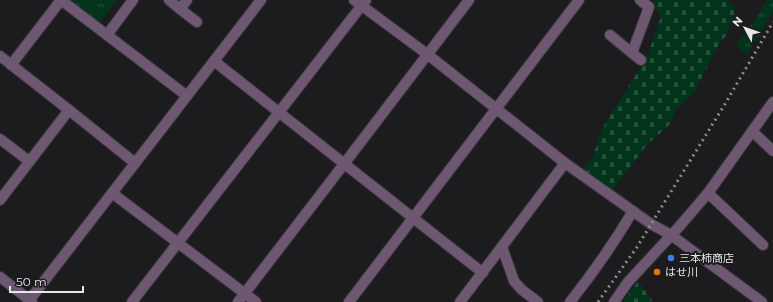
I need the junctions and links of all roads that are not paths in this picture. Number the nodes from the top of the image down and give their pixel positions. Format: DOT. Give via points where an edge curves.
graph roads {
  1 [pos="133,0"];
  2 [pos="169,0"];
  3 [pos="187,0"];
  4 [pos="261,0"];
  5 [pos="469,0"];
  6 [pos="579,0"];
  7 [pos="640,0"];
  8 [pos="361,2"];
  9 [pos="180,9"];
  10 [pos="197,22"];
  11 [pos="107,35"];
  12 [pos="610,35"];
  13 [pos="632,53"];
  14 [pos="427,54"];
  15 [pos="0,56"];
  16 [pos="641,60"];
  17 [pos="214,61"];
  18 [pos="11,65"];
  19 [pos="187,96"];
  20 [pos="773,102"];
  21 [pos="497,109"];
  22 [pos="69,110"];
  23 [pos="278,112"];
  24 [pos="752,131"];
  25 [pos="0,139"];
  26 [pos="773,151"];
  27 [pos="29,161"];
  28 [pos="135,163"];
  29 [pos="565,163"];
  30 [pos="344,164"];
  31 [pos="112,193"];
  32 [pos="708,193"];
  33 [pos="0,200"];
  34 [pos="633,211"];
  35 [pos="414,217"];
  36 [pos="671,235"];
  37 [pos="178,242"];
  38 [pos="763,245"];
  39 [pos="502,247"];
  40 [pos="483,273"];
  41 [pos="0,277"];
  42 [pos="245,293"];
  43 [pos="30,301"];
  44 [pos="132,302"];
  45 [pos="238,302"];
  46 [pos="256,302"];
  47 [pos="349,302"];
  48 [pos="460,302"];
  49 [pos="538,302"];
  50 [pos="570,302"];
  51 [pos="614,302"];
  52 [pos="762,302"];
  1 -- 11 [label="street"];
  2 -- 9 [label="street"];
  3 -- 9 [label="street"];
  4 -- 17 [label="street"];
  5 -- 14 [label="street"];
  6 -- 21 [label="street"];
  7 -- 13 [label="street" via="649,7"];
  8 -- 14 [label="street"];
  8 -- 23 [label="street"];
  9 -- 10 [label="street"];
  11 -- 18 [label="street" via="61,0"];
  11 -- 19 [label="street"];
  12 -- 13 [label="street"];
  13 -- 16 [label="street"];
  14 -- 21 [label="street"];
  14 -- 30 [label="street"];
  15 -- 18 [label="street"];
  17 -- 19 [label="street"];
  17 -- 23 [label="street"];
  18 -- 22 [label="street"];
  19 -- 28 [label="street"];
  20 -- 24 [label="street"];
  21 -- 29 [label="street"];
  21 -- 35 [label="street"];
  22 -- 27 [label="street"];
  22 -- 28 [label="street"];
  23 -- 30 [label="street"];
  23 -- 37 [label="street"];
  24 -- 26 [label="street"];
  24 -- 32 [label="street"];
  25 -- 27 [label="street"];
  27 -- 33 [label="street"];
  28 -- 31 [label="street"];
  29 -- 34 [label="street"];
  29 -- 39 [label="street"];
  30 -- 35 [label="street"];
  30 -- 42 [label="street"];
  31 -- 37 [label="street"];
  31 -- 43 [label="street"];
  32 -- 36 [label="street"];
  32 -- 38 [label="street"];
  34 -- 36 [label="street"];
  34 -- 50 [label="street"];
  35 -- 40 [label="street"];
  35 -- 47 [label="street"];
  36 -- 51 [label="street" via="628,282"];
  36 -- 52 [label="street"];
  37 -- 42 [label="street"];
  37 -- 44 [label="street"];
  39 -- 40 [label="street"];
  39 -- 49 [label="street" via="514,281"];
  40 -- 48 [label="street"];
  41 -- 43 [label="street"];
  42 -- 45 [label="street"];
  42 -- 46 [label="street"];
}
